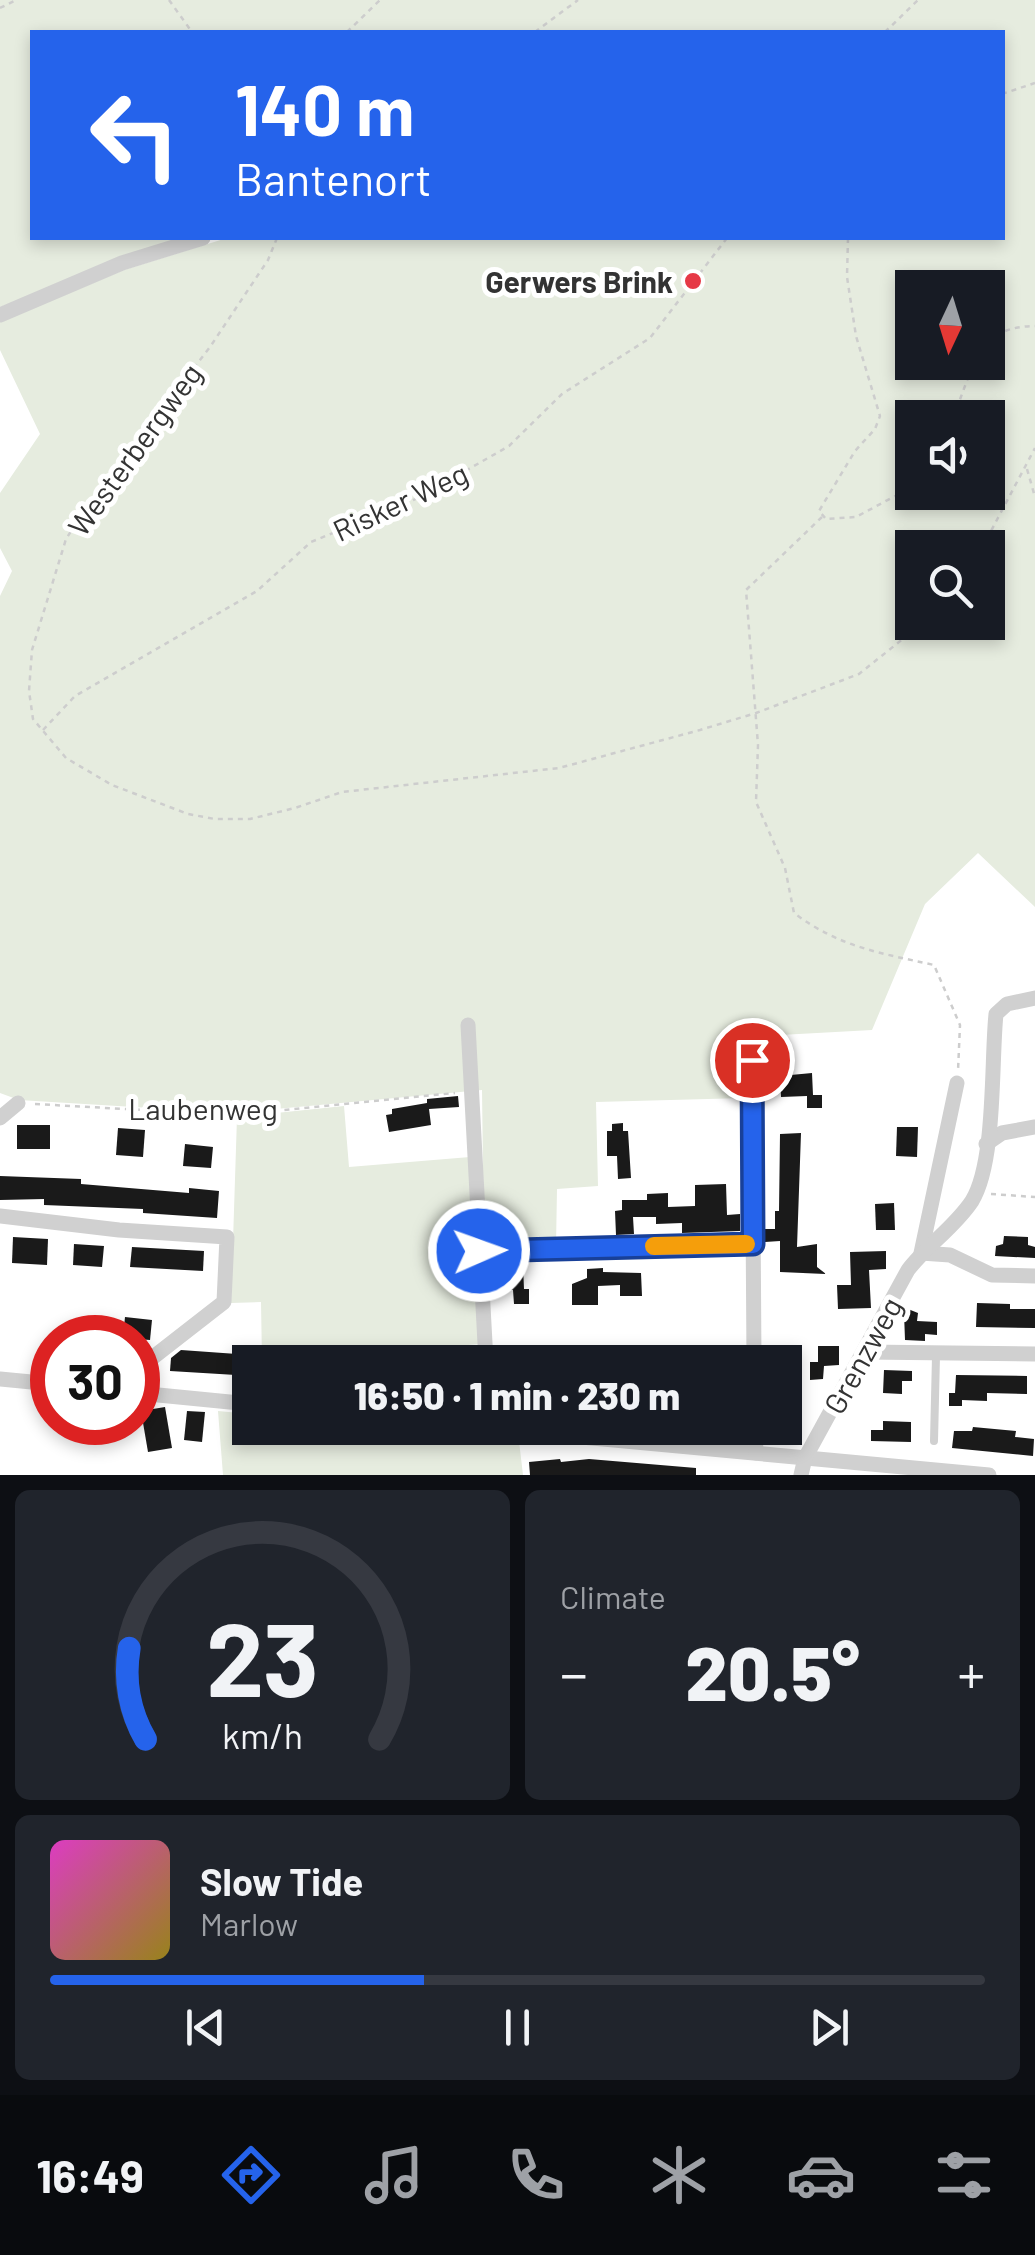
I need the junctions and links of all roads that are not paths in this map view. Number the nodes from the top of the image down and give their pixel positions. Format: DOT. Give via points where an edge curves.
graph roads {
  1 [pos="197,240"];
  2 [pos="0,315"];
  3 [pos="1035,998"];
  4 [pos="468,1025"];
  5 [pos="752,1060"];
  6 [pos="958,1082"];
  7 [pos="18,1103"];
  8 [pos="0,1118"];
  9 [pos="1035,1127"];
  10 [pos="986,1144"];
  11 [pos="0,1216"];
  12 [pos="753,1244"];
  13 [pos="479,1251"];
  14 [pos="921,1253"];
  15 [pos="1035,1276"];
  16 [pos="485,1345"];
  17 [pos="754,1345"];
  18 [pos="160,1352"];
  19 [pos="865,1352"];
  20 [pos="1035,1354"];
  21 [pos="936,1356"];
  22 [pos="0,1379"];
  23 [pos="30,1382"];
  24 [pos="160,1395"];
  25 [pos="232,1402"];
  26 [pos="934,1441"];
  27 [pos="670,1445"];
  28 [pos="756,1445"];
  29 [pos="756,1453"];
  30 [pos="804,1458"];
  31 [pos="801,1475"];
  32 [pos="989,1475"];
  1 -- 2 [label="street" via="122,263"];
  3 -- 10 [label="street, Grenzweg" via="1007,1004 996,1014"];
  4 -- 13 [label="street"];
  5 -- 12 [label="street"];
  6 -- 14 [label="street, Grenzweg"];
  7 -- 8 [label="street"];
  9 -- 10 [label="street" via="1002,1133"];
  10 -- 14 [label="street, Grenzweg" via="975,1196"];
  11 -- 18 [label="street" via="227,1237 224,1302"];
  12 -- 13 [label="street"];
  12 -- 17 [label="street"];
  13 -- 16 [label="street"];
  14 -- 15 [label="street" via="950,1256 992,1274"];
  14 -- 19 [label="street, Grenzweg"];
  19 -- 21 [label="street"];
  19 -- 30 [label="street, Grenzweg"];
  20 -- 21 [label="street"];
  21 -- 26 [label="lane"];
  22 -- 23 [label="street"];
  24 -- 25 [label="street"];
  27 -- 29 [label="street"];
  28 -- 29 [label="street"];
  29 -- 30 [label="street"];
  30 -- 31 [label="street, Grenzweg"];
  30 -- 32 [label="street"];
}
